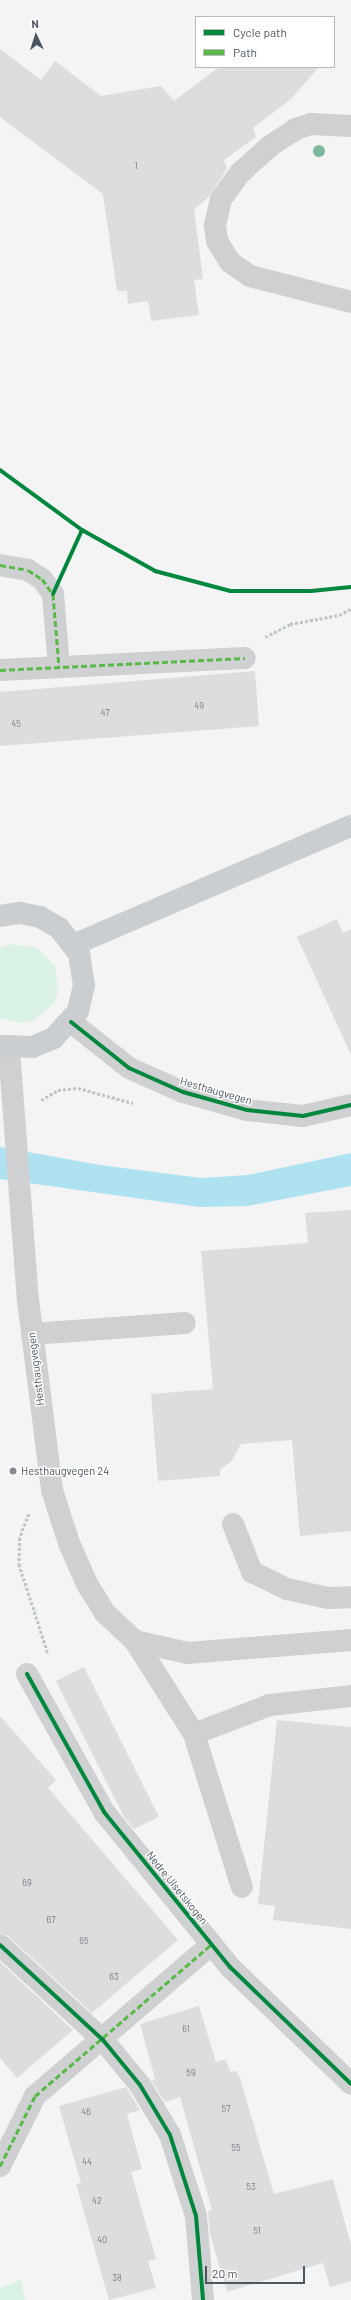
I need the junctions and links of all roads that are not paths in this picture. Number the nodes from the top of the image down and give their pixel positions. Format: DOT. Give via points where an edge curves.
graph roads {
  1 [pos="351,126"];
  2 [pos="351,302"];
  3 [pos="0,565"];
  4 [pos="245,658"];
  5 [pos="59,667"];
  6 [pos="0,670"];
  7 [pos="351,826"];
  8 [pos="0,916"];
  9 [pos="73,945"];
  10 [pos="71,1022"];
  11 [pos="5,1048"];
  12 [pos="351,1105"];
  13 [pos="185,1323"];
  14 [pos="32,1334"];
  15 [pos="233,1524"];
  16 [pos="351,1597"];
  17 [pos="351,1640"];
  18 [pos="134,1641"];
  19 [pos="27,1674"];
  20 [pos="351,1696"];
  21 [pos="194,1734"];
  22 [pos="242,1887"];
  23 [pos="212,1944"];
  24 [pos="0,1945"];
  25 [pos="103,2040"];
  26 [pos="351,2084"];
  27 [pos="0,2166"];
  28 [pos="202,2300"];
  1 -- 2 [label="street" via="311,124 296,129 270,146 240,173 221,200 215,226 217,241 230,262 250,276"];
  3 -- 5 [label="street" via="28,570 42,579 53,594"];
  4 -- 5 [label="street"];
  5 -- 6 [label="street"];
  7 -- 9 [label="main road"];
  8 -- 9 [label="main road" via="20,913 40,918 58,928"];
  9 -- 10 [label="main road" via="84,971 84,984 78,1011"];
  10 -- 11 [label="main road" via="54,1038 33,1047"];
  10 -- 12 [label="street, Hesthaugvegen" via="129,1068 183,1092 247,1110 303,1116"];
  11 -- 14 [label="street, Hesthaugvegen"];
  13 -- 14 [label="street"];
  14 -- 18 [label="street, Hesthaugvegen" via="52,1490 69,1543 87,1584 105,1613"];
  15 -- 16 [label="street" via="252,1572 287,1589 328,1598"];
  17 -- 18 [label="street" via="188,1653"];
  18 -- 21 [label="street, Hesthaugvegen"];
  19 -- 23 [label="street, Nedre Ulsetskogen" via="104,1812"];
  20 -- 21 [label="street" via="270,1705"];
  21 -- 22 [label="street, Hesthaugvegen"];
  23 -- 25 [label="street"];
  23 -- 26 [label="street, Nedre Ulsetskogen" via="230,1968"];
  24 -- 25 [label="street"];
  25 -- 27 [label="street" via="35,2096"];
  25 -- 28 [label="street" via="140,2085 170,2135 196,2216"];
}
